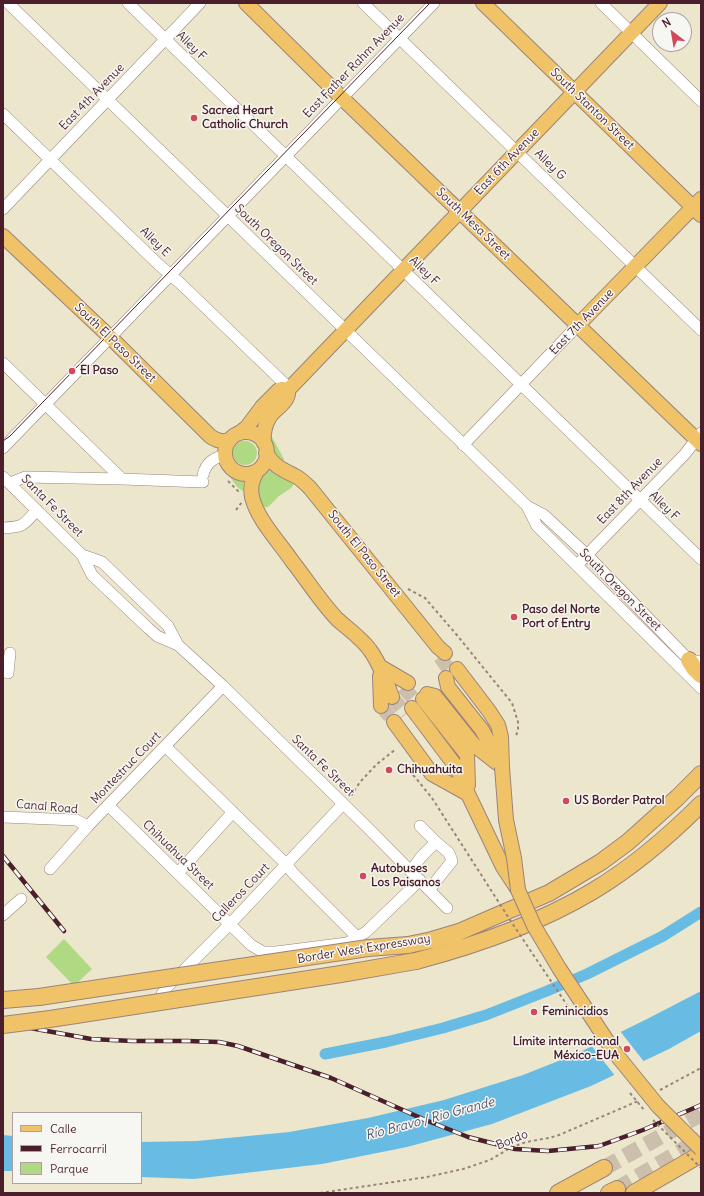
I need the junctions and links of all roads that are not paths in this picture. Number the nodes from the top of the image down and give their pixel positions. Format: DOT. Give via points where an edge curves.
graph roads {
  1 [pos="8,3"];
  2 [pos="128,3"];
  3 [pos="200,3"];
  4 [pos="246,3"];
  5 [pos="363,3"];
  6 [pos="434,3"];
  7 [pos="483,3"];
  8 [pos="601,3"];
  9 [pos="660,3"];
  10 [pos="632,33"];
  11 [pos="166,39"];
  12 [pos="399,39"];
  13 [pos="575,92"];
  14 [pos="342,98"];
  15 [pos="107,100"];
  16 [pos="701,101"];
  17 [pos="3,114"];
  18 [pos="517,152"];
  19 [pos="285,156"];
  20 [pos="51,159"];
  21 [pos="698,207"];
  22 [pos="3,208"];
  23 [pos="460,211"];
  24 [pos="227,216"];
  25 [pos="3,236"];
  26 [pos="636,266"];
  27 [pos="403,269"];
  28 [pos="171,275"];
  29 [pos="578,325"];
  30 [pos="345,330"];
  31 [pos="701,330"];
  32 [pos="110,337"];
  33 [pos="3,363"];
  34 [pos="521,384"];
  35 [pos="288,389"];
  36 [pos="45,403"];
  37 [pos="234,437"];
  38 [pos="699,439"];
  39 [pos="463,445"];
  40 [pos="3,448"];
  41 [pos="265,448"];
  42 [pos="225,455"];
  43 [pos="257,471"];
  44 [pos="122,479"];
  45 [pos="6,480"];
  46 [pos="640,500"];
  47 [pos="527,506"];
  48 [pos="37,510"];
  49 [pos="3,528"];
  50 [pos="82,555"];
  51 [pos="587,555"];
  52 [pos="701,559"];
  53 [pos="576,565"];
  54 [pos="178,645"];
  55 [pos="441,652"];
  56 [pos="10,653"];
  57 [pos="695,661"];
  58 [pos="379,666"];
  59 [pos="8,673"];
  60 [pos="452,674"];
  61 [pos="701,675"];
  62 [pos="223,686"];
  63 [pos="701,688"];
  64 [pos="411,708"];
  65 [pos="165,746"];
  66 [pos="701,763"];
  67 [pos="502,767"];
  68 [pos="701,774"];
  69 [pos="468,794"];
  70 [pos="343,804"];
  71 [pos="701,804"];
  72 [pos="108,805"];
  73 [pos="233,812"];
  74 [pos="3,816"];
  75 [pos="88,826"];
  76 [pos="420,826"];
  77 [pos="436,842"];
  78 [pos="601,862"];
  79 [pos="286,864"];
  80 [pos="50,869"];
  81 [pos="411,871"];
  82 [pos="178,873"];
  83 [pos="420,880"];
  84 [pos="430,890"];
  85 [pos="518,890"];
  86 [pos="21,898"];
  87 [pos="447,908"];
  88 [pos="3,915"];
  89 [pos="230,924"];
  90 [pos="357,938"];
  91 [pos="3,1000"];
  92 [pos="160,1001"];
  93 [pos="3,1025"];
  94 [pos="701,1150"];
  95 [pos="701,1154"];
  96 [pos="604,1168"];
  97 [pos="558,1193"];
  98 [pos="634,1193"];
  1 -- 15 [label="street, South Oregon Street"];
  2 -- 11 [label="street, Alley F"];
  3 -- 11 [label="street, East 4th Avenue"];
  4 -- 14 [label="main road, South Mesa Street"];
  5 -- 12 [label="street, Alley G"];
  6 -- 12 [label="street, East Father Rahm Avenue"];
  7 -- 13 [label="main road, South Stanton Street"];
  8 -- 10 [label="street"];
  9 -- 10 [label="main road, East 6th Avenue"];
  10 -- 13 [label="main road, East 6th Avenue"];
  10 -- 16 [label="street"];
  11 -- 15 [label="street, East 4th Avenue"];
  11 -- 19 [label="street, Alley F"];
  12 -- 14 [label="street, East Father Rahm Avenue"];
  12 -- 18 [label="street, Alley G"];
  13 -- 18 [label="main road, East 6th Avenue"];
  13 -- 21 [label="main road, South Stanton Street"];
  14 -- 19 [label="street, East Father Rahm Avenue"];
  14 -- 23 [label="main road, South Mesa Street"];
  15 -- 20 [label="street, East 4th Avenue"];
  15 -- 24 [label="street, South Oregon Street"];
  17 -- 20 [label="street, Alley E"];
  18 -- 23 [label="main road, East 6th Avenue"];
  18 -- 26 [label="street, Alley G"];
  19 -- 24 [label="street, East Father Rahm Avenue"];
  19 -- 27 [label="street, Alley F"];
  20 -- 22 [label="street, East 4th Avenue"];
  20 -- 28 [label="street, Alley E"];
  21 -- 26 [label="main road, East 7th Avenue"];
  23 -- 27 [label="main road, East 6th Avenue"];
  23 -- 29 [label="main road, South Mesa Street"];
  24 -- 28 [label="street, East Father Rahm Avenue"];
  24 -- 30 [label="street, South Oregon Street"];
  25 -- 32 [label="main road, South El Paso Street"];
  26 -- 29 [label="main road, East 7th Avenue"];
  26 -- 31 [label="street, Alley G"];
  27 -- 30 [label="main road, East 6th Avenue"];
  27 -- 34 [label="street, Alley F"];
  28 -- 32 [label="street, East Father Rahm Avenue"];
  28 -- 35 [label="street, Alley E"];
  29 -- 34 [label="street, East 7th Avenue"];
  29 -- 38 [label="main road, South Mesa Street"];
  30 -- 35 [label="main road, East 6th Avenue"];
  30 -- 39 [label="street, South Oregon Street"];
  32 -- 36 [label="street, East Father Rahm Avenue"];
  32 -- 37 [label="main road, South El Paso Street" via="210,436 223,441"];
  33 -- 36 [label="street"];
  34 -- 39 [label="street, East 7th Avenue"];
  34 -- 46 [label="street, Alley F"];
  35 -- 37 [label="main road, East 6th Avenue" via="279,390"];
  35 -- 41 [label="main road, East 6th Avenue" via="287,398 266,422 263,432"];
  36 -- 40 [label="street, East Father Rahm Avenue"];
  36 -- 44 [label="street"];
  37 -- 41 [label="main road" via="252,433 260,438"];
  37 -- 42 [label="main road" via="227,445"];
  38 -- 46 [label="street, East 8th Avenue"];
  39 -- 47 [label="street, South Oregon Street"];
  41 -- 43 [label="main road" via="264,464"];
  41 -- 55 [label="main road, South El Paso Street" via="276,466 299,478 310,488"];
  42 -- 43 [label="main road" via="226,461 235,471 246,474"];
  42 -- 44 [label="street" via="216,457 207,465 203,479"];
  43 -- 58 [label="main road" via="252,480 252,496 266,525 336,618 368,647"];
  44 -- 45 [label="street" via="25,477"];
  45 -- 48 [label="street, Santa Fe Street"];
  46 -- 51 [label="street, East 8th Avenue"];
  46 -- 52 [label="street, Alley F"];
  47 -- 51 [label="street, South Oregon Street" via="544,515"];
  47 -- 53 [label="street, South Oregon Street" via="537,526"];
  48 -- 49 [label="street" via="24,525"];
  48 -- 50 [label="street, Santa Fe Street"];
  50 -- 54 [label="street, Santa Fe Street" via="92,575 148,628 157,636"];
  50 -- 54 [label="street, Santa Fe Street" via="102,562 168,626"];
  51 -- 53 [label="street, East 8th Avenue"];
  51 -- 57 [label="street, South Oregon Street"];
  53 -- 63 [label="street, South Oregon Street"];
  54 -- 62 [label="street, Santa Fe Street"];
  56 -- 59 [label="street"];
  57 -- 61 [label="highway" via="694,668"];
  58 -- 58 [label="main road" via="395,694"];
  60 -- 67 [label="main road" via="489,711 498,725"];
  62 -- 65 [label="street, Montestruc Court"];
  62 -- 70 [label="street, Santa Fe Street"];
  64 -- 67 [label="main road" via="435,696 474,745"];
  64 -- 69 [label="main road" via="457,768"];
  64 -- 69 [label="main road" via="432,774"];
  65 -- 72 [label="street, Montestruc Court"];
  65 -- 73 [label="street"];
  66 -- 78 [label="highway" via="614,846"];
  67 -- 85 [label="main road, bridge" via="506,820"];
  68 -- 78 [label="highway, Border West Expressway" via="653,820"];
  69 -- 85 [label="main road" via="503,867"];
  70 -- 79 [label="street, Calleros Court"];
  70 -- 81 [label="street, Santa Fe Street"];
  71 -- 93 [label="highway, Border West Expressway, bridge" via="651,850 594,891 521,927 454,951 416,961 333,975"];
  72 -- 75 [label="street, Montestruc Court"];
  72 -- 82 [label="street, Chihuahua Street"];
  73 -- 79 [label="street"];
  73 -- 82 [label="street"];
  74 -- 75 [label="street, Canal Road" via="76,820"];
  75 -- 80 [label="street, Montestruc Court"];
  76 -- 77 [label="street"];
  77 -- 81 [label="street"];
  77 -- 84 [label="street" via="449,853 452,861"];
  78 -- 91 [label="highway, Border West Expressway, bridge" via="549,893 459,932 432,940"];
  79 -- 89 [label="street, Calleros Court"];
  79 -- 90 [label="street"];
  81 -- 83 [label="street, Santa Fe Street"];
  82 -- 89 [label="street, Chihuahua Street"];
  83 -- 84 [label="street, Santa Fe Street"];
  83 -- 90 [label="street, Chihuahua Street"];
  84 -- 87 [label="street, Santa Fe Street"];
  85 -- 94 [label="main road, bridge" via="542,940 614,1053 658,1106"];
  86 -- 88 [label="street"];
  89 -- 90 [label="street, Chihuahua Street" via="251,945 263,952 348,943"];
  89 -- 92 [label="street, Calleros Court" via="167,987"];
  95 -- 98 [label="highway"];
  96 -- 97 [label="highway"];
}
